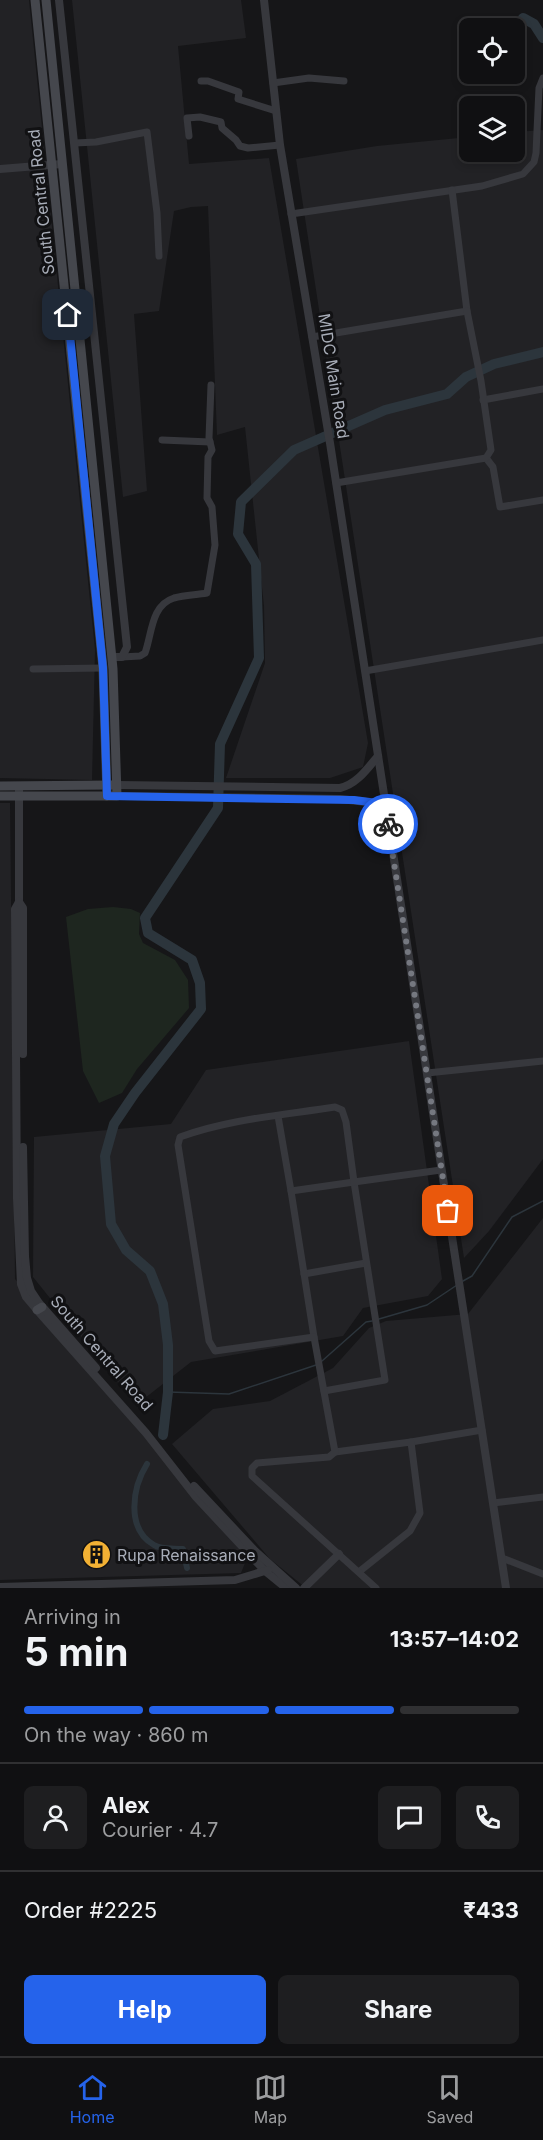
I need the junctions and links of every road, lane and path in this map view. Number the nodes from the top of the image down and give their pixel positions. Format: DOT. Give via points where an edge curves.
graph roads {
  1 [pos="35,0"];
  2 [pos="46,0"];
  3 [pos="59,0"];
  4 [pos="264,0"];
  5 [pos="543,78"];
  6 [pos="201,81"];
  7 [pos="344,81"];
  8 [pos="273,83"];
  9 [pos="276,111"];
  10 [pos="72,120"];
  11 [pos="58,121"];
  12 [pos="189,136"];
  13 [pos="75,143"];
  14 [pos="280,145"];
  15 [pos="57,165"];
  16 [pos="0,169"];
  17 [pos="452,190"];
  18 [pos="291,214"];
  19 [pos="159,256"];
  20 [pos="466,311"];
  21 [pos="312,337"];
  22 [pos="211,385"];
  23 [pos="543,389"];
  24 [pos="483,400"];
  25 [pos="82,408"];
  26 [pos="162,440"];
  27 [pos="210,442"];
  28 [pos="486,458"];
  29 [pos="336,483"];
  30 [pos="543,500"];
  31 [pos="543,640"];
  32 [pos="117,657"];
  33 [pos="103,668"];
  34 [pos="33,669"];
  35 [pos="365,671"];
  36 [pos="378,756"];
  37 [pos="112,785"];
  38 [pos="0,786"];
  39 [pos="19,791"];
  40 [pos="0,796"];
  41 [pos="112,796"];
  42 [pos="385,804"];
  43 [pos="543,1061"];
  44 [pos="427,1073"];
  45 [pos="278,1116"];
  46 [pos="441,1170"];
  47 [pos="354,1182"];
  48 [pos="291,1191"];
  49 [pos="366,1263"];
  50 [pos="304,1274"];
  51 [pos="314,1337"];
  52 [pos="324,1391"];
  53 [pos="482,1430"];
  54 [pos="411,1442"];
  55 [pos="334,1452"];
  56 [pos="543,1497"];
  57 [pos="493,1503"];
  58 [pos="339,1554"];
  59 [pos="502,1558"];
  60 [pos="269,1569"];
  61 [pos="360,1571"];
  62 [pos="543,1575"];
  63 [pos="0,1587"];
  64 [pos="286,1588"];
  65 [pos="296,1588"];
  66 [pos="304,1588"];
  67 [pos="376,1588"];
  68 [pos="506,1588"];
  1 -- 15 [label="main road, South Central Road"];
  2 -- 11 [label="main road, South Central Road"];
  3 -- 10 [label="street"];
  4 -- 8 [label="street, MIDC Main Road"];
  5 -- 17 [label="street" via="539,88 536,153 529,169 493,183"];
  6 -- 9 [label="street" via="239,92 238,99"];
  7 -- 8 [label="street" via="309,78"];
  8 -- 9 [label="street, MIDC Main Road"];
  9 -- 14 [label="street, MIDC Main Road"];
  10 -- 11 [label="street"];
  10 -- 13 [label="street"];
  11 -- 15 [label="main road, South Central Road"];
  12 -- 14 [label="street" via="187,118 200,117 221,122 240,146"];
  13 -- 19 [label="street" via="147,132"];
  13 -- 32 [label="street" via="127,647"];
  14 -- 18 [label="street, MIDC Main Road"];
  15 -- 16 [label="street"];
  15 -- 25 [label="main road, South Central Road"];
  17 -- 18 [label="street"];
  17 -- 20 [label="street"];
  18 -- 21 [label="street, MIDC Main Road"];
  20 -- 21 [label="street"];
  20 -- 24 [label="street"];
  21 -- 29 [label="street, MIDC Main Road"];
  22 -- 27 [label="street"];
  23 -- 24 [label="street"];
  24 -- 28 [label="street" via="491,450"];
  25 -- 32 [label="main road, South Central Road"];
  25 -- 33 [label="main road, South Central Road"];
  26 -- 27 [label="street"];
  27 -- 32 [label="street" via="207,498 212,507 215,545 207,593 163,602 154,617 145,653"];
  28 -- 29 [label="street"];
  28 -- 30 [label="street" via="493,467 500,507"];
  29 -- 35 [label="street, MIDC Main Road"];
  31 -- 35 [label="street"];
  32 -- 37 [label="main road, South Central Road"];
  33 -- 34 [label="street"];
  33 -- 37 [label="main road, South Central Road"];
  35 -- 36 [label="street, MIDC Main Road"];
  36 -- 37 [label="street" via="348,786"];
  36 -- 42 [label="street, MIDC Main Road"];
  37 -- 39 [label="main road"];
  37 -- 41 [label="main road, South Central Road"];
  38 -- 39 [label="main road"];
  39 -- 40 [label="main road"];
  39 -- 41 [label="main road"];
  39 -- 60 [label="street, South Central Road" via="19,902 15,909 21,1284 26,1297 146,1433 196,1497"];
  41 -- 42 [label="street" via="340,799"];
  42 -- 44 [label="street, MIDC Main Road"];
  43 -- 44 [label="street"];
  44 -- 46 [label="street, MIDC Main Road"];
  45 -- 47 [label="street" via="334,1107 342,1110"];
  45 -- 48 [label="street"];
  45 -- 51 [label="street" via="192,1133 180,1137 177,1145 209,1341 215,1351"];
  46 -- 47 [label="street"];
  46 -- 53 [label="street, MIDC Main Road"];
  47 -- 48 [label="street"];
  47 -- 49 [label="street"];
  48 -- 50 [label="street"];
  49 -- 50 [label="street"];
  49 -- 52 [label="street" via="385,1380"];
  50 -- 51 [label="street"];
  51 -- 52 [label="street"];
  52 -- 55 [label="street"];
  53 -- 54 [label="street"];
  53 -- 57 [label="street, MIDC Main Road"];
  54 -- 55 [label="street"];
  54 -- 61 [label="street" via="420,1513 410,1531"];
  55 -- 58 [label="street" via="329,1457 257,1463 252,1476"];
  56 -- 57 [label="street"];
  57 -- 59 [label="street, MIDC Main Road"];
  58 -- 61 [label="street"];
  58 -- 66 [label="street"];
  59 -- 62 [label="street"];
  59 -- 68 [label="street, MIDC Main Road"];
  60 -- 63 [label="street" via="235,1580"];
  60 -- 64 [label="street, South Central Road"];
  60 -- 65 [label="street, South Central Road"];
  61 -- 67 [label="street"];
}
